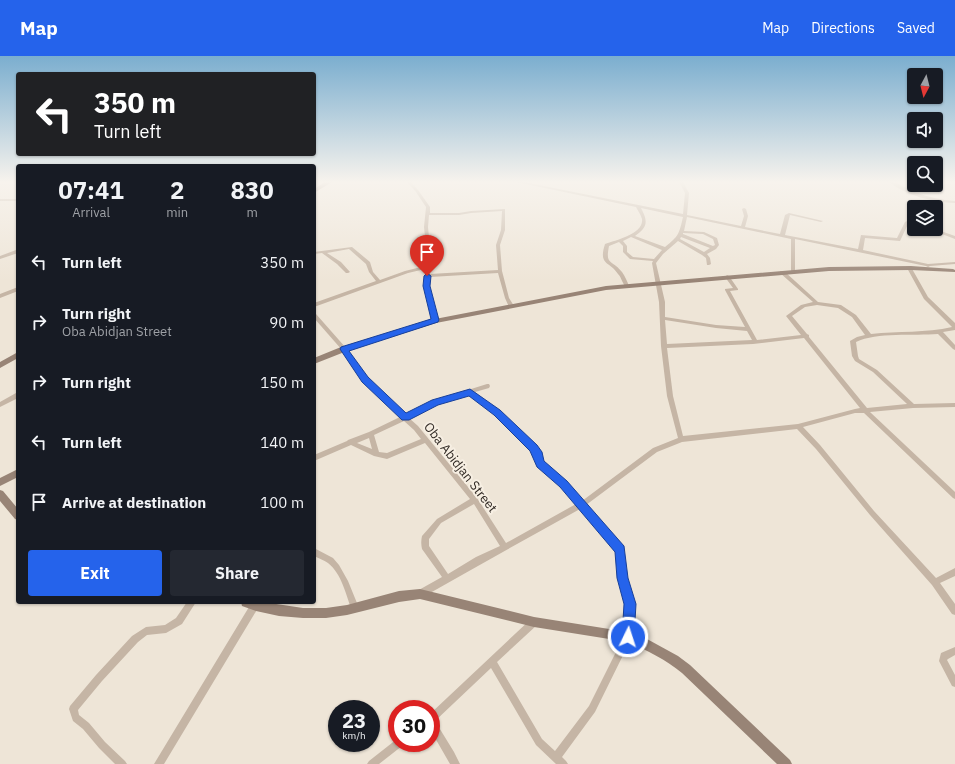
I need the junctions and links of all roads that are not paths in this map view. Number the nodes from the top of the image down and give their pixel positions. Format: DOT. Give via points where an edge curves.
graph roads {
  1 [pos="427,215"];
  2 [pos="504,215"];
  3 [pos="642,215"];
  4 [pos="680,215"];
  5 [pos="746,215"];
  6 [pos="787,215"];
  7 [pos="794,215"];
  8 [pos="684,216"];
  9 [pos="821,221"];
  10 [pos="907,222"];
  11 [pos="743,228"];
  12 [pos="943,234"];
  13 [pos="680,235"];
  14 [pos="632,236"];
  15 [pos="782,236"];
  16 [pos="793,238"];
  17 [pos="955,238"];
  18 [pos="620,240"];
  19 [pos="714,248"];
  20 [pos="665,249"];
  21 [pos="16,252"];
  22 [pos="323,252"];
  23 [pos="860,252"];
  24 [pos="316,253"];
  25 [pos="704,254"];
  26 [pos="0,258"];
  27 [pos="655,260"];
  28 [pos="955,263"];
  29 [pos="709,264"];
  30 [pos="909,266"];
  31 [pos="928,266"];
  32 [pos="428,267"];
  33 [pos="500,271"];
  34 [pos="793,271"];
  35 [pos="954,271"];
  36 [pos="348,272"];
  37 [pos="782,272"];
  38 [pos="427,276"];
  39 [pos="727,277"];
  40 [pos="379,282"];
  41 [pos="657,283"];
  42 [pos="627,286"];
  43 [pos="16,290"];
  44 [pos="0,296"];
  45 [pos="817,302"];
  46 [pos="316,304"];
  47 [pos="511,306"];
  48 [pos="316,317"];
  49 [pos="662,318"];
  50 [pos="435,320"];
  51 [pos="955,327"];
  52 [pos="749,329"];
  53 [pos="938,331"];
  54 [pos="807,336"];
  55 [pos="869,336"];
  56 [pos="755,341"];
  57 [pos="664,346"];
  58 [pos="955,348"];
  59 [pos="344,349"];
  60 [pos="16,356"];
  61 [pos="316,360"];
  62 [pos="0,364"];
  63 [pos="488,386"];
  64 [pos="470,392"];
  65 [pos="16,396"];
  66 [pos="0,405"];
  67 [pos="955,405"];
  68 [pos="913,406"];
  69 [pos="866,411"];
  70 [pos="405,417"];
  71 [pos="798,426"];
  72 [pos="371,434"];
  73 [pos="681,439"];
  74 [pos="425,440"];
  75 [pos="350,442"];
  76 [pos="376,454"];
  77 [pos="316,457"];
  78 [pos="16,474"];
  79 [pos="0,482"];
  80 [pos="0,494"];
  81 [pos="955,496"];
  82 [pos="475,500"];
  83 [pos="581,505"];
  84 [pos="16,514"];
  85 [pos="505,547"];
  86 [pos="316,553"];
  87 [pos="955,572"];
  88 [pos="447,578"];
  89 [pos="935,582"];
  90 [pos="437,584"];
  91 [pos="420,594"];
  92 [pos="440,598"];
  93 [pos="191,604"];
  94 [pos="250,604"];
  95 [pos="355,608"];
  96 [pos="955,611"];
  97 [pos="534,622"];
  98 [pos="628,637"];
  99 [pos="955,651"];
  100 [pos="492,661"];
  101 [pos="955,683"];
  102 [pos="440,710"];
  103 [pos="440,737"];
  104 [pos="388,752"];
  105 [pos="556,757"];
  106 [pos="122,764"];
  107 [pos="159,764"];
  108 [pos="372,764"];
  109 [pos="455,764"];
  110 [pos="563,764"];
  111 [pos="786,764"];
  1 -- 32 [label="street"];
  2 -- 33 [label="street" via="503,230 498,245"];
  3 -- 14 [label="street" via="643,226"];
  4 -- 8 [label="street"];
  5 -- 11 [label="street"];
  6 -- 15 [label="street"];
  7 -- 9 [label="street"];
  8 -- 11 [label="street"];
  8 -- 13 [label="street"];
  10 -- 23 [label="street" via="898,240 863,236"];
  11 -- 15 [label="street"];
  12 -- 17 [label="street"];
  13 -- 19 [label="street"];
  13 -- 19 [label="street" via="699,232 712,236 717,243"];
  13 -- 20 [label="street"];
  13 -- 25 [label="street"];
  14 -- 18 [label="street"];
  14 -- 20 [label="street"];
  15 -- 16 [label="street"];
  16 -- 23 [label="street"];
  16 -- 34 [label="street"];
  18 -- 27 [label="street" via="625,246 625,252 632,258"];
  18 -- 42 [label="street" via="606,248 605,260 620,272"];
  19 -- 25 [label="street"];
  20 -- 27 [label="street"];
  21 -- 26 [label="street"];
  22 -- 24 [label="street"];
  22 -- 36 [label="street"];
  22 -- 40 [label="street" via="350,248 368,263"];
  23 -- 30 [label="street"];
  25 -- 29 [label="street"];
  27 -- 41 [label="street"];
  28 -- 31 [label="street"];
  30 -- 31 [label="main road"];
  30 -- 34 [label="main road"];
  30 -- 35 [label="main road"];
  30 -- 51 [label="street" via="926,298"];
  31 -- 35 [label="main road"];
  32 -- 38 [label="street"];
  32 -- 40 [label="street"];
  33 -- 38 [label="street"];
  33 -- 47 [label="street"];
  34 -- 37 [label="main road"];
  37 -- 39 [label="main road"];
  37 -- 45 [label="street"];
  38 -- 50 [label="street" via="426,286"];
  39 -- 41 [label="main road"];
  39 -- 52 [label="street" via="736,288 727,290"];
  40 -- 46 [label="street"];
  41 -- 42 [label="main road"];
  41 -- 49 [label="street"];
  42 -- 47 [label="main road"];
  43 -- 44 [label="street"];
  45 -- 54 [label="street" via="803,306 790,316"];
  45 -- 55 [label="street" via="842,307 854,316"];
  47 -- 50 [label="main road"];
  48 -- 59 [label="street, Oba Abidjan Street"];
  49 -- 52 [label="street" via="726,329"];
  49 -- 57 [label="street"];
  50 -- 59 [label="main road"];
  51 -- 53 [label="street"];
  52 -- 56 [label="street"];
  53 -- 55 [label="street"];
  53 -- 58 [label="street"];
  54 -- 56 [label="street"];
  54 -- 69 [label="street"];
  55 -- 68 [label="street" via="853,341 855,356"];
  56 -- 57 [label="street"];
  57 -- 73 [label="street" via="670,396"];
  59 -- 61 [label="main road"];
  59 -- 70 [label="street, Oba Abidjan Street" via="372,388"];
  60 -- 62 [label="main road"];
  63 -- 64 [label="street"];
  64 -- 70 [label="street" via="435,403"];
  64 -- 83 [label="street" via="497,413 537,452 540,464 563,484"];
  65 -- 66 [label="street"];
  67 -- 68 [label="street"];
  68 -- 69 [label="street"];
  69 -- 71 [label="street" via="841,414"];
  69 -- 81 [label="street"];
  70 -- 72 [label="street"];
  70 -- 74 [label="street, Oba Abidjan Street"];
  71 -- 73 [label="street"];
  71 -- 89 [label="street"];
  72 -- 75 [label="street"];
  72 -- 76 [label="street"];
  73 -- 83 [label="street" via="655,450"];
  74 -- 76 [label="street" via="394,454"];
  74 -- 82 [label="street, Oba Abidjan Street"];
  75 -- 76 [label="street"];
  75 -- 77 [label="street"];
  78 -- 79 [label="main road"];
  80 -- 84 [label="main road"];
  82 -- 85 [label="street, Oba Abidjan Street"];
  82 -- 88 [label="street" via="439,521 424,538 425,547"];
  83 -- 85 [label="street"];
  83 -- 98 [label="street" via="620,550 623,578 630,604"];
  85 -- 88 [label="street"];
  86 -- 95 [label="street" via="331,560 344,579"];
  87 -- 89 [label="street"];
  88 -- 90 [label="street"];
  89 -- 96 [label="street"];
  90 -- 91 [label="street"];
  90 -- 92 [label="street"];
  91 -- 92 [label="main road"];
  91 -- 95 [label="main road" via="407,594"];
  92 -- 97 [label="main road"];
  93 -- 106 [label="street" via="179,621 166,629 146,631 135,639 73,709 76,718"];
  94 -- 95 [label="main road" via="308,613"];
  94 -- 107 [label="street"];
  97 -- 98 [label="main road"];
  97 -- 100 [label="street"];
  98 -- 105 [label="street" via="592,709"];
  98 -- 111 [label="main road" via="663,653 686,669"];
  99 -- 101 [label="street" via="944,656 943,661"];
  100 -- 102 [label="street"];
  100 -- 105 [label="street" via="539,742"];
  103 -- 109 [label="street"];
  104 -- 108 [label="street"];
  105 -- 110 [label="street"];
}
